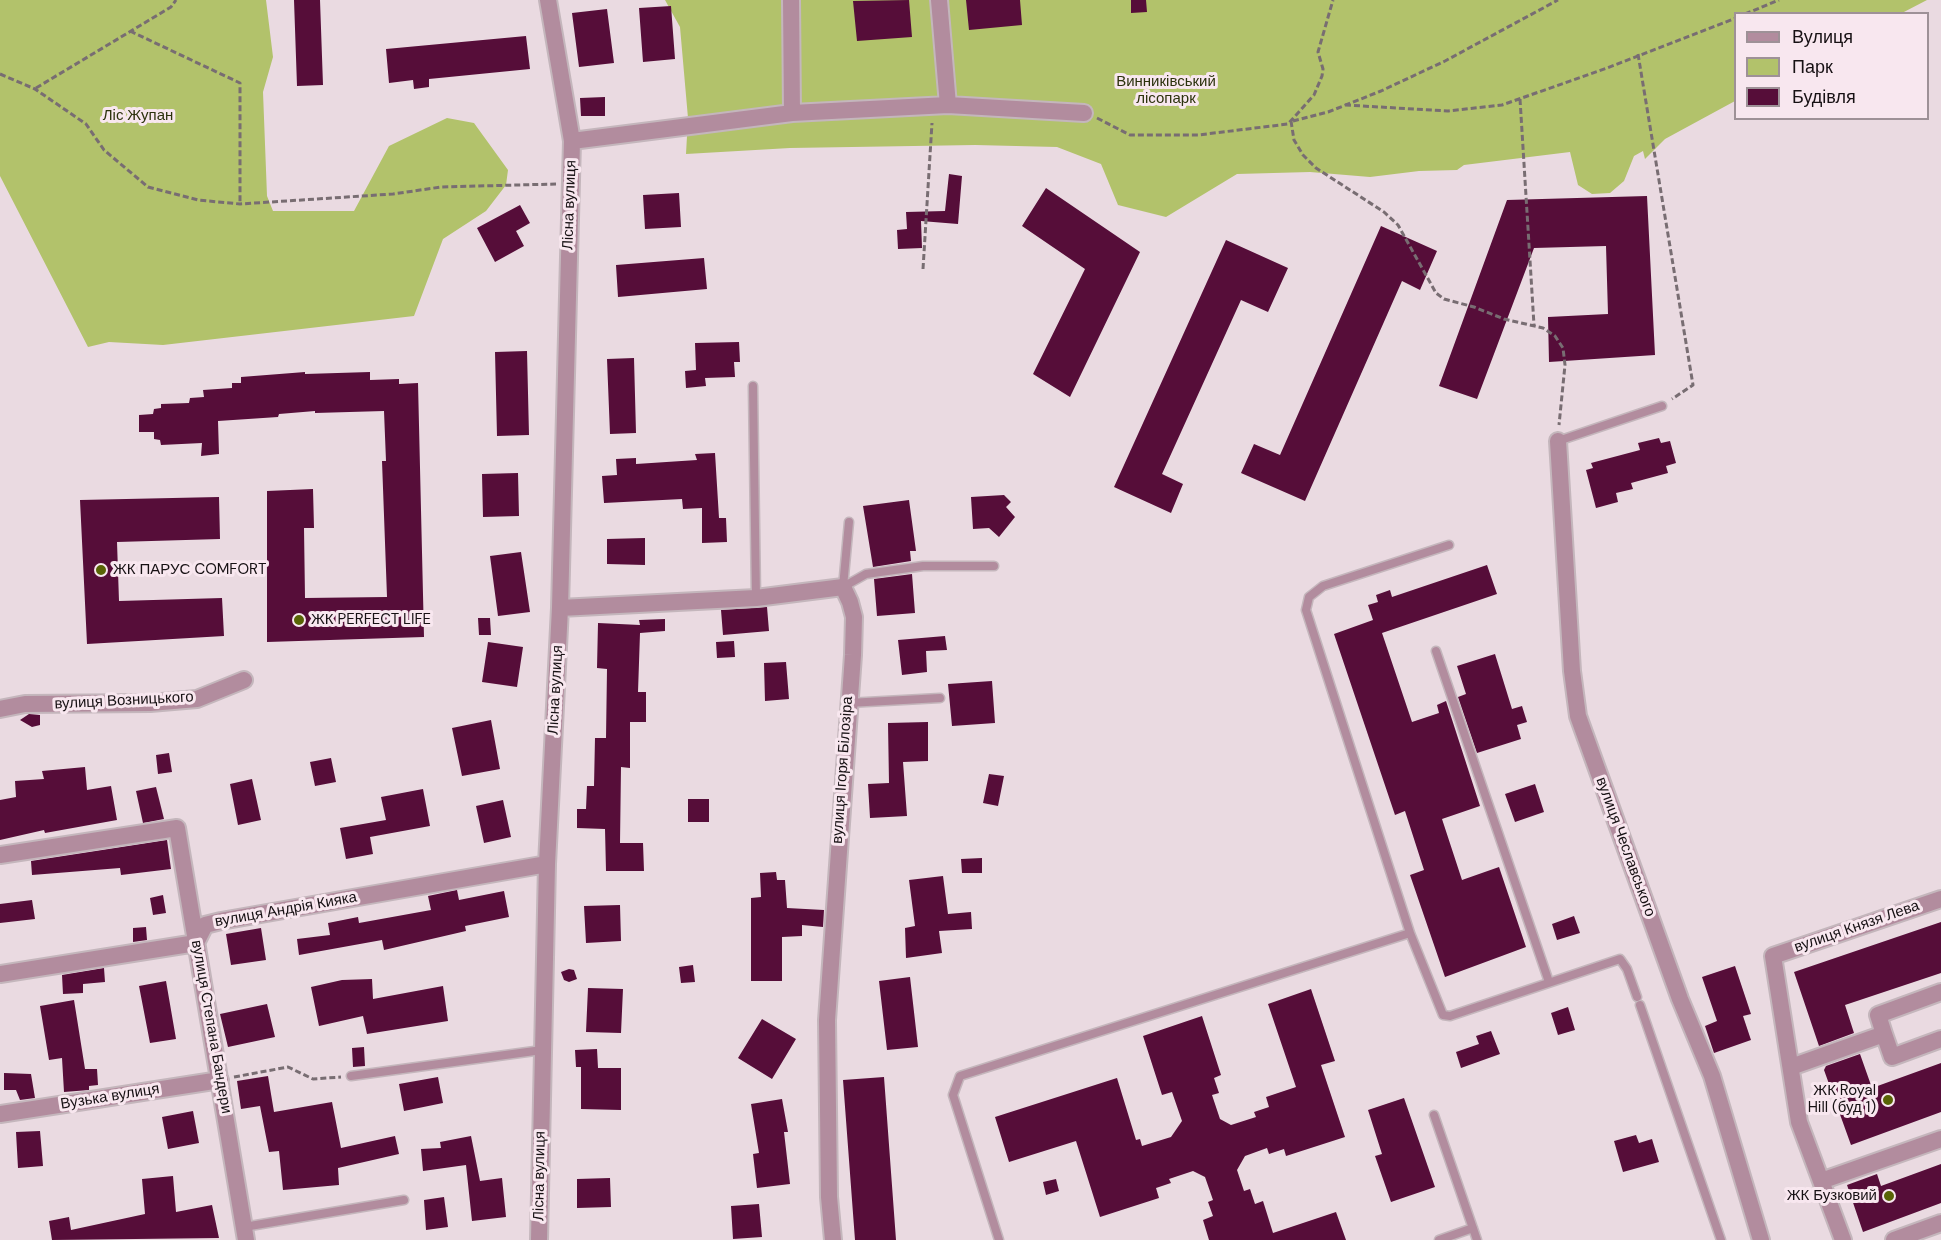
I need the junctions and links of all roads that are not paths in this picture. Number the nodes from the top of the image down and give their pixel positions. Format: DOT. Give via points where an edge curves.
graph roads {
  1 [pos="548,0"];
  2 [pos="791,0"];
  3 [pos="939,0"];
  4 [pos="940,106"];
  5 [pos="792,113"];
  6 [pos="1084,113"];
  7 [pos="572,141"];
  8 [pos="753,386"];
  9 [pos="1662,406"];
  10 [pos="1558,441"];
  11 [pos="849,522"];
  12 [pos="1449,545"];
  13 [pos="994,566"];
  14 [pos="843,587"];
  15 [pos="756,597"];
  16 [pos="560,608"];
  17 [pos="1436,651"];
  18 [pos="244,680"];
  19 [pos="940,698"];
  20 [pos="847,703"];
  21 [pos="0,709"];
  22 [pos="0,855"];
  23 [pos="547,864"];
  24 [pos="1941,899"];
  25 [pos="1410,933"];
  26 [pos="196,943"];
  27 [pos="0,974"];
  28 [pos="1549,982"];
  29 [pos="1941,992"];
  30 [pos="1884,1034"];
  31 [pos="1941,1039"];
  32 [pos="542,1050"];
  33 [pos="1791,1067"];
  34 [pos="351,1076"];
  35 [pos="220,1080"];
  36 [pos="0,1114"];
  37 [pos="1434,1115"];
  38 [pos="1941,1139"];
  39 [pos="1821,1181"];
  40 [pos="404,1200"];
  41 [pos="1941,1223"];
  42 [pos="1473,1228"];
  43 [pos="245,1233"];
  44 [pos="539,1240"];
  45 [pos="833,1240"];
  46 [pos="999,1240"];
  47 [pos="1439,1240"];
  48 [pos="1477,1240"];
  49 [pos="1721,1240"];
  50 [pos="1761,1240"];
  51 [pos="1843,1240"];
  52 [pos="1894,1240"];
  1 -- 7 [label="street, Лісна вулиця"];
  2 -- 5 [label="street"];
  3 -- 4 [label="street"];
  4 -- 5 [label="street, Лісна вулиця"];
  4 -- 6 [label="street, Лісна вулиця"];
  5 -- 7 [label="street, Лісна вулиця"];
  7 -- 16 [label="street, Лісна вулиця"];
  8 -- 15 [label="lane"];
  9 -- 10 [label="lane"];
  10 -- 50 [label="street, вулиця Чеславського" via="1578,716 1680,999 1712,1076"];
  11 -- 14 [label="lane"];
  12 -- 25 [label="lane" via="1323,586 1309,597 1306,610"];
  13 -- 14 [label="lane" via="922,566 866,574"];
  14 -- 15 [label="street"];
  14 -- 20 [label="street, вулиця Ігоря Білозіра" via="854,617"];
  15 -- 16 [label="street"];
  16 -- 23 [label="street, Лісна вулиця"];
  17 -- 28 [label="lane"];
  18 -- 21 [label="street, вулиця Возницького" via="197,699 25,704"];
  19 -- 20 [label="lane"];
  20 -- 45 [label="street, вулиця Ігоря Білозіра" via="827,1020"];
  22 -- 26 [label="street, вулиця Степана Бандери" via="177,828"];
  23 -- 26 [label="street, вулиця Андрія Кияка" via="221,921 204,925"];
  23 -- 32 [label="street, Лісна вулиця"];
  24 -- 33 [label="street, вулиця Князя Лева" via="1773,956"];
  25 -- 28 [label="lane" via="1443,1015 1450,1016"];
  25 -- 46 [label="lane" via="960,1077 953,1095"];
  26 -- 27 [label="street"];
  26 -- 35 [label="street, вулиця Степана Бандери"];
  28 -- 49 [label="lane" via="1620,959 1627,969"];
  29 -- 30 [label="street" via="1878,1014"];
  30 -- 31 [label="street" via="1892,1057"];
  30 -- 33 [label="street"];
  32 -- 34 [label="lane"];
  32 -- 44 [label="street, Лісна вулиця"];
  33 -- 39 [label="street" via="1799,1122"];
  35 -- 36 [label="street, Вузька вулиця"];
  35 -- 43 [label="street, вулиця Степана Бандери"];
  37 -- 42 [label="lane"];
  38 -- 39 [label="street"];
  39 -- 51 [label="street"];
  40 -- 43 [label="lane"];
  41 -- 52 [label="street"];
  42 -- 47 [label="lane"];
  42 -- 48 [label="lane"];
}
